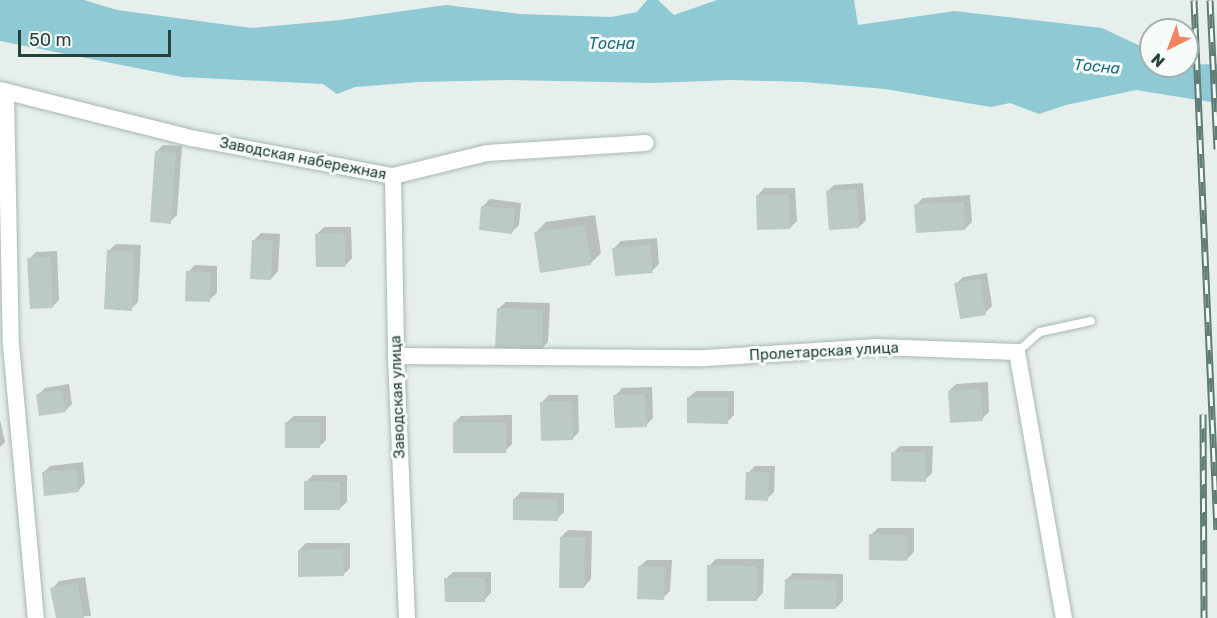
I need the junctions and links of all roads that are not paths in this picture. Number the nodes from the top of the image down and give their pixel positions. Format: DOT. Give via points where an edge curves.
graph roads {
  1 [pos="3,92"];
  2 [pos="646,143"];
  3 [pos="393,176"];
  4 [pos="1090,321"];
  5 [pos="6,345"];
  6 [pos="1017,352"];
  7 [pos="396,356"];
  8 [pos="36,618"];
  9 [pos="407,618"];
  10 [pos="1064,618"];
  1 -- 3 [label="street, Заводская набережная" via="190,138"];
  1 -- 5 [label="street"];
  2 -- 3 [label="street, Заводская набережная" via="487,153"];
  3 -- 7 [label="street, Заводская улица"];
  4 -- 6 [label="lane" via="1040,332"];
  5 -- 8 [label="street"];
  6 -- 7 [label="street, Пролетарская улица" via="874,347 706,358"];
  6 -- 10 [label="street"];
  7 -- 9 [label="street, Заводская улица"];
}
